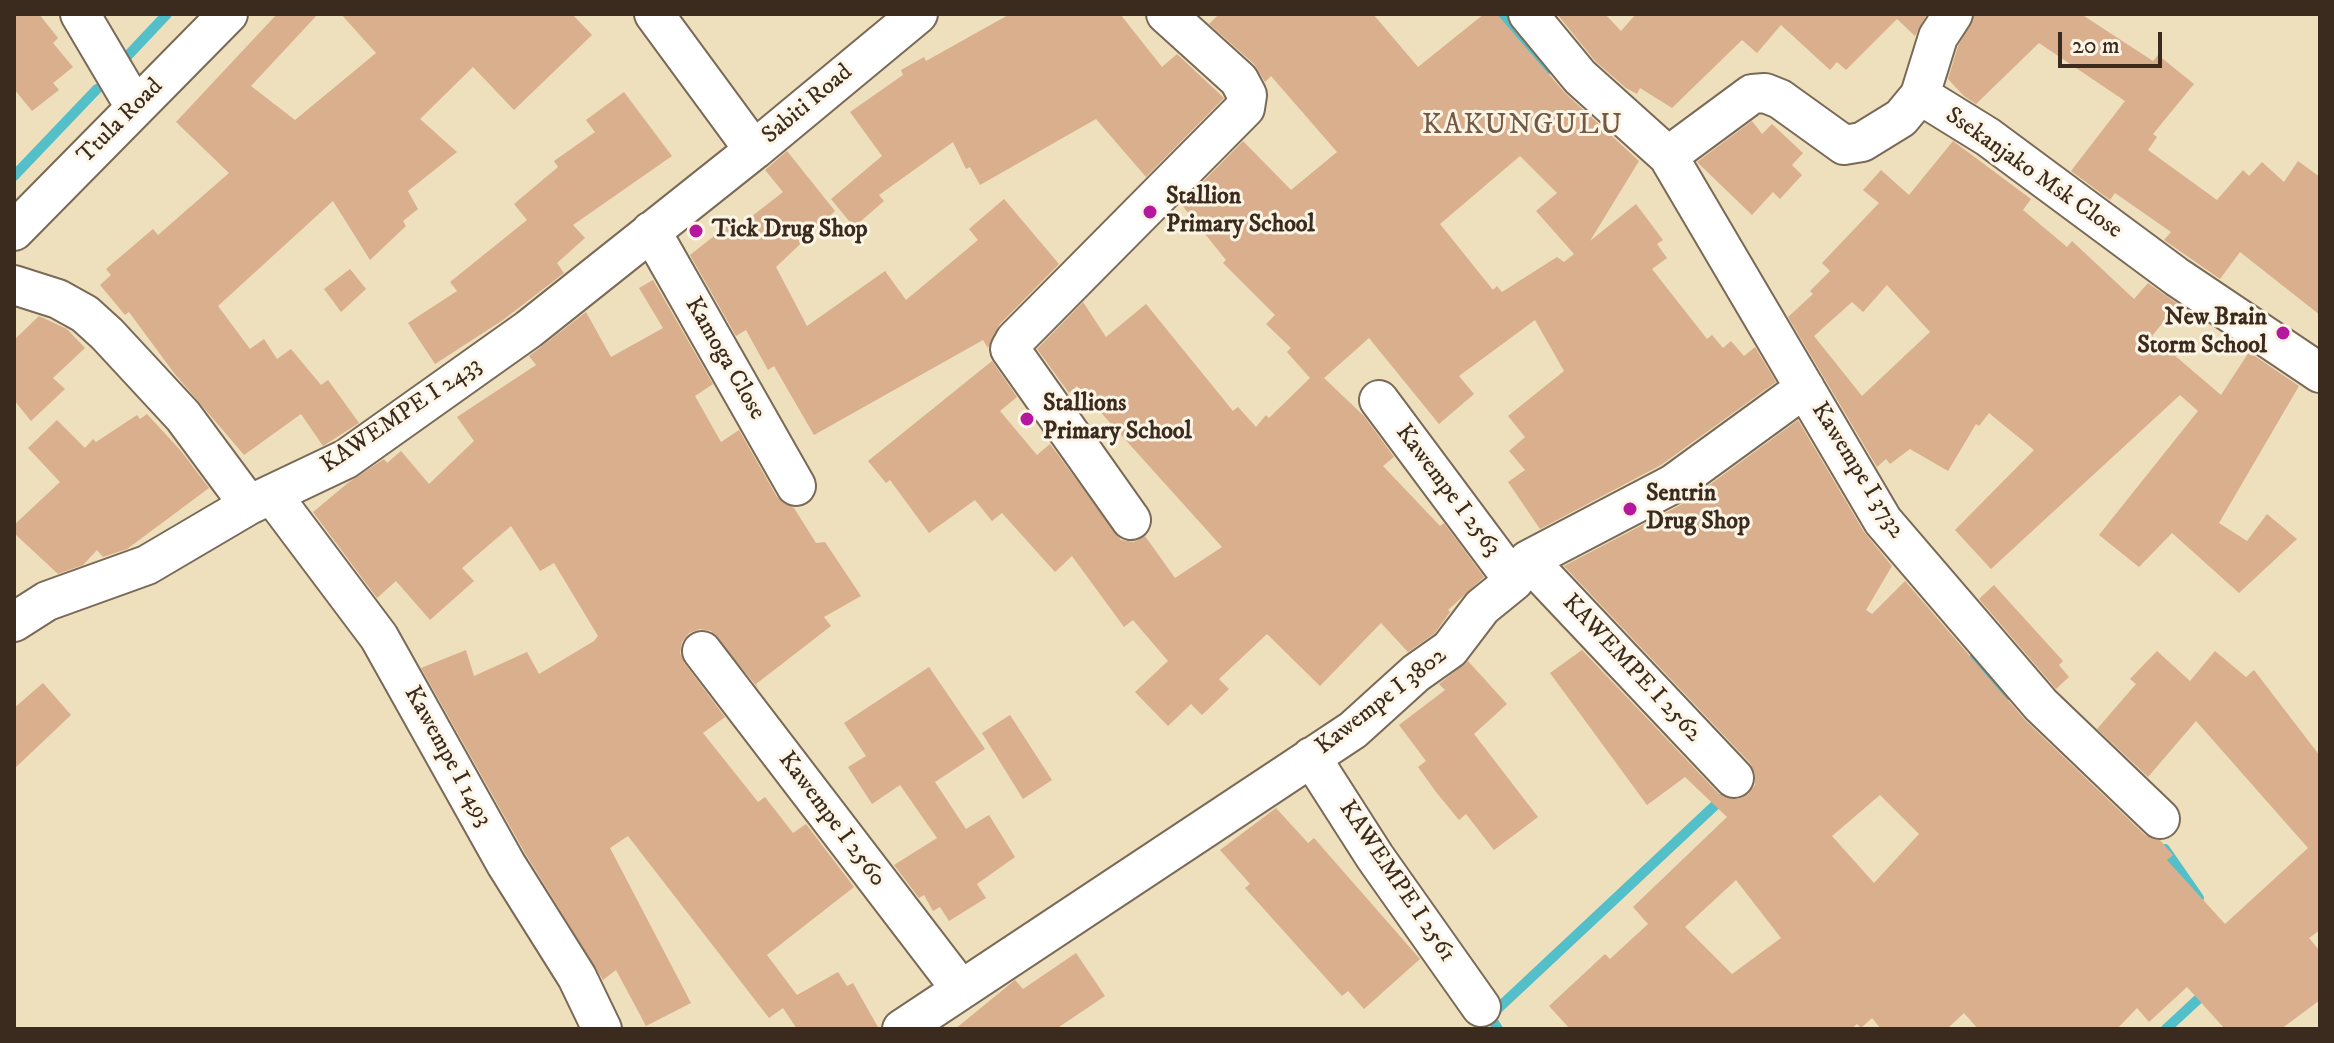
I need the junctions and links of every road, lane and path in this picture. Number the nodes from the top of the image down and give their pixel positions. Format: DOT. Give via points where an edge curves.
graph roads {
  1 [pos="80,14"];
  2 [pos="228,14"];
  3 [pos="654,14"];
  4 [pos="918,14"];
  5 [pos="1166,14"];
  6 [pos="1528,14"];
  7 [pos="1953,14"];
  8 [pos="1920,95"];
  9 [pos="135,107"];
  10 [pos="754,150"];
  11 [pos="1668,156"];
  12 [pos="14,231"];
  13 [pos="651,231"];
  14 [pos="14,285"];
  15 [pos="2320,373"];
  16 [pos="1805,388"];
  17 [pos="1379,400"];
  18 [pos="796,486"];
  19 [pos="261,501"];
  20 [pos="1131,520"];
  21 [pos="1521,570"];
  22 [pos="14,622"];
  23 [pos="702,651"];
  24 [pos="1311,757"];
  25 [pos="1734,778"];
  26 [pos="2160,819"];
  27 [pos="960,988"];
  28 [pos="1481,1007"];
  29 [pos="602,1029"];
  30 [pos="902,1029"];
  1 -- 9 [label="street"];
  2 -- 9 [label="street, Ttula Road"];
  3 -- 10 [label="street, Sabiti Road"];
  4 -- 10 [label="street, Sabiti Road"];
  5 -- 20 [label="street" via="1239,80 1247,95 1245,108 1010,349"];
  6 -- 11 [label="street, Kawempe I 3732" via="1580,77"];
  7 -- 8 [label="street" via="1938,37"];
  8 -- 11 [label="street, Ssekanjako Msk Close" via="1901,118 1862,142 1844,145 1780,99 1752,94"];
  8 -- 15 [label="street, Ssekanjako Msk Close" via="1988,137 2177,277"];
  9 -- 12 [label="street, Ttula Road"];
  10 -- 13 [label="street, KAWEMPE I 2433"];
  11 -- 16 [label="street, Kawempe I 3732"];
  13 -- 18 [label="street, Kamoga Close"];
  13 -- 19 [label="street, KAWEMPE I 2433" via="529,329 346,459"];
  14 -- 19 [label="street, Kawempe I 1493" via="85,314"];
  16 -- 21 [label="street, Kawempe I 3802" via="1673,484"];
  16 -- 26 [label="street, Kawempe I 3732" via="1883,521 2041,705"];
  17 -- 21 [label="street, Kawempe I 2563"];
  19 -- 22 [label="street, KAWEMPE I 2433" via="147,565 47,601"];
  19 -- 29 [label="street, Kawempe I 1493" via="379,637"];
  21 -- 24 [label="street, Kawempe I 3802" via="1482,607 1450,649 1353,730"];
  21 -- 25 [label="street, KAWEMPE I 2562"];
  23 -- 27 [label="street, Kawempe I 2560"];
  24 -- 27 [label="street, Kawempe I 3802"];
  24 -- 28 [label="street, KAWEMPE I 2561"];
  27 -- 30 [label="street, Kawempe I 3802"];
}
